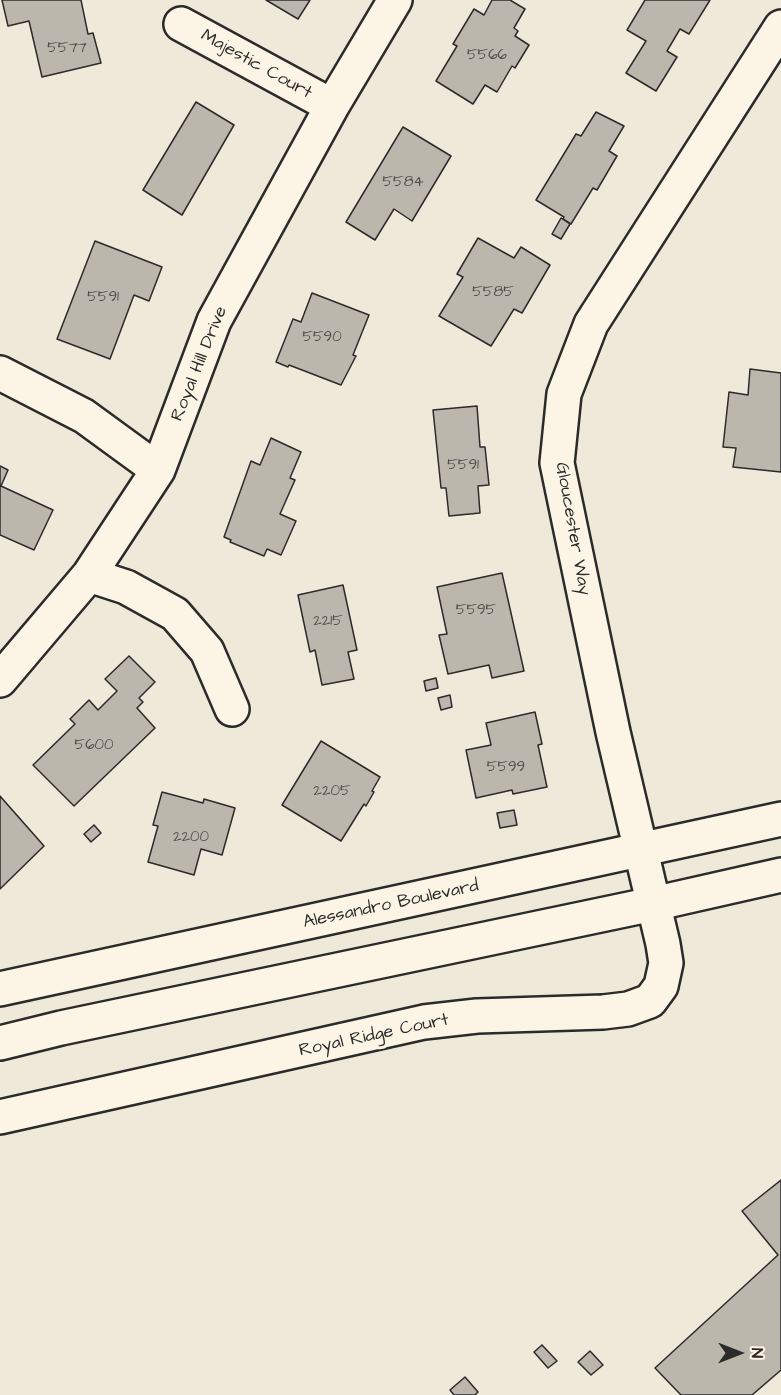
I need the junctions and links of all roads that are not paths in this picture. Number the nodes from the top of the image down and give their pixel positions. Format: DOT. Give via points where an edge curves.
graph roads {
  1 [pos="395,0"];
  2 [pos="181,24"];
  3 [pos="781,27"];
  4 [pos="332,106"];
  5 [pos="0,373"];
  6 [pos="158,470"];
  7 [pos="89,575"];
  8 [pos="5,666"];
  9 [pos="232,709"];
  10 [pos="781,819"];
  11 [pos="640,851"];
  12 [pos="781,875"];
  13 [pos="653,904"];
  14 [pos="0,989"];
  15 [pos="0,1043"];
  16 [pos="0,1117"];
  1 -- 4 [label="street, Royal Hill Drive"];
  2 -- 4 [label="street, Majestic Court"];
  3 -- 11 [label="street, Gloucester Way" via="591,324 564,393 557,463"];
  4 -- 6 [label="street, Royal Hill Drive" via="214,321"];
  5 -- 6 [label="street" via="84,416"];
  6 -- 7 [label="street, Royal Hill Drive"];
  7 -- 8 [label="street, Royal Hill Drive"];
  7 -- 9 [label="street" via="126,586 175,614 207,651"];
  10 -- 11 [label="street, Alessandro Boulevard"];
  11 -- 13 [label="street, Gloucester Way"];
  11 -- 14 [label="street, Alessandro Boulevard"];
  12 -- 13 [label="street"];
  13 -- 15 [label="street"];
  13 -- 16 [label="street, Royal Ridge Court" via="666,963 661,986 650,1001 628,1009 424,1022"];
}
